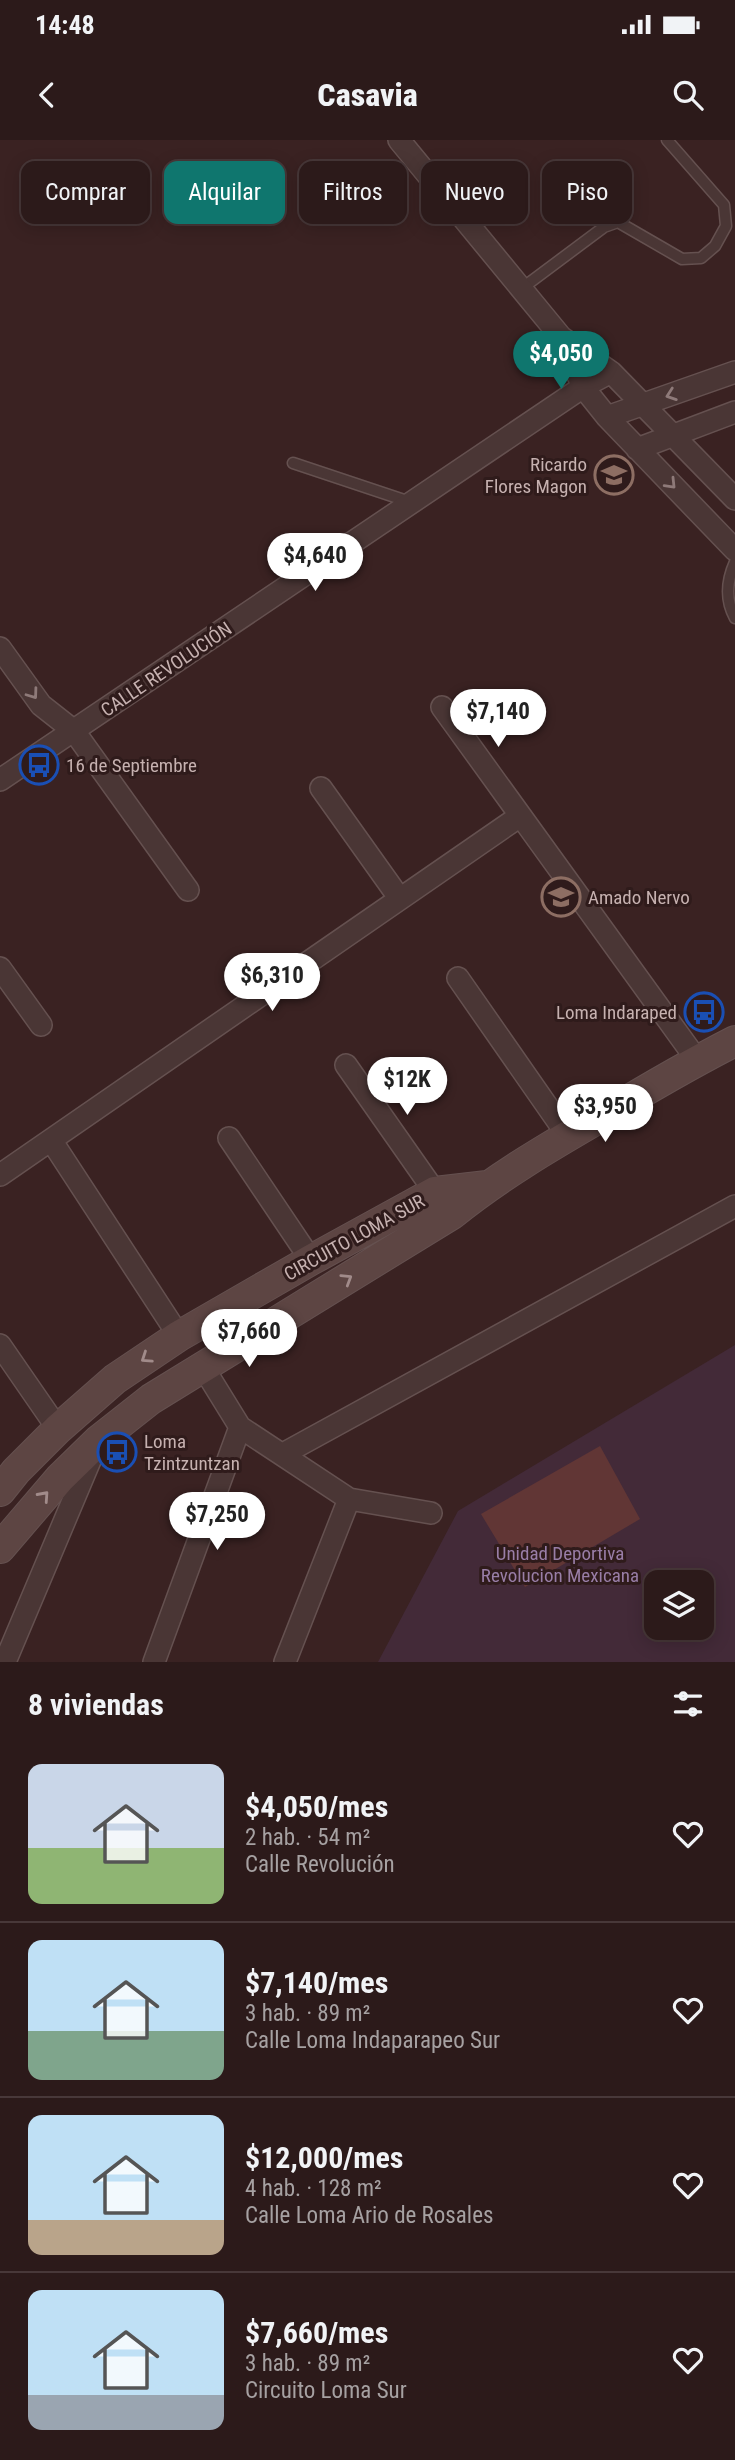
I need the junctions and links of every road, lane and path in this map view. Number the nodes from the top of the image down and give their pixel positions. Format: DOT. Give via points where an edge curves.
graph roads {
  1 [pos="399,140"];
  2 [pos="667,140"];
  3 [pos="521,289"];
  4 [pos="561,337"];
  5 [pos="611,372"];
  6 [pos="735,372"];
  7 [pos="583,387"];
  8 [pos="643,404"];
  9 [pos="735,412"];
  10 [pos="607,417"];
  11 [pos="672,435"];
  12 [pos="637,449"];
  13 [pos="293,463"];
  14 [pos="735,499"];
  15 [pos="412,502"];
  16 [pos="735,550"];
  17 [pos="735,562"];
  18 [pos="735,618"];
  19 [pos="0,649"];
  20 [pos="442,707"];
  21 [pos="74,732"];
  22 [pos="0,780"];
  23 [pos="321,788"];
  24 [pos="520,816"];
  25 [pos="188,890"];
  26 [pos="400,899"];
  27 [pos="0,968"];
  28 [pos="458,978"];
  29 [pos="41,1025"];
  30 [pos="735,1041"];
  31 [pos="697,1060"];
  32 [pos="346,1065"];
  33 [pos="568,1136"];
  34 [pos="229,1138"];
  35 [pos="51,1140"];
  36 [pos="0,1175"];
  37 [pos="488,1186"];
  38 [pos="435,1192"];
  39 [pos="735,1206"];
  40 [pos="311,1260"];
  41 [pos="179,1336"];
  42 [pos="0,1345"];
  43 [pos="203,1367"];
  44 [pos="240,1427"];
  45 [pos="58,1429"];
  46 [pos="99,1440"];
  47 [pos="283,1454"];
  48 [pos="0,1491"];
  49 [pos="349,1499"];
  50 [pos="431,1513"];
  51 [pos="0,1548"];
  52 [pos="5,1662"];
  53 [pos="154,1662"];
  54 [pos="285,1662"];
  1 -- 3 [label="street"];
  2 -- 3 [label="lane" via="724,205 726,226 715,246 701,258 682,259 618,222 604,227"];
  3 -- 4 [label="street"];
  4 -- 5 [label="street"];
  4 -- 7 [label="street"];
  5 -- 7 [label="street, CALLE REVOLUCIÓN"];
  5 -- 8 [label="street"];
  6 -- 8 [label="street, one-way"];
  7 -- 10 [label="street"];
  7 -- 15 [label="street, CALLE REVOLUCIÓN"];
  8 -- 10 [label="street"];
  8 -- 11 [label="street"];
  9 -- 11 [label="street"];
  10 -- 12 [label="street"];
  11 -- 12 [label="street"];
  11 -- 14 [label="street"];
  12 -- 16 [label="street, one-way"];
  13 -- 15 [label="lane"];
  15 -- 21 [label="street, CALLE REVOLUCIÓN"];
  17 -- 18 [label="lane" via="727,579"];
  19 -- 21 [label="street, one-way" via="41,705"];
  20 -- 24 [label="street"];
  21 -- 22 [label="street, CALLE REVOLUCIÓN"];
  21 -- 25 [label="street"];
  23 -- 26 [label="street"];
  24 -- 26 [label="street"];
  24 -- 31 [label="street"];
  26 -- 35 [label="street"];
  27 -- 29 [label="street"];
  28 -- 33 [label="street"];
  30 -- 31 [label="street, CIRCUITO LOMA SUR"];
  31 -- 33 [label="street, CIRCUITO LOMA SUR"];
  32 -- 38 [label="street"];
  33 -- 37 [label="street, CIRCUITO LOMA SUR"];
  34 -- 40 [label="street"];
  35 -- 36 [label="street"];
  35 -- 41 [label="street"];
  37 -- 38 [label="street, CIRCUITO LOMA SUR"];
  43 -- 37 [label="street, CIRCUITO LOMA SUR, one-way" via="452,1214"];
  38 -- 40 [label="street, CIRCUITO LOMA SUR"];
  39 -- 47 [label="street"];
  40 -- 41 [label="street, CIRCUITO LOMA SUR"];
  41 -- 45 [label="street, CIRCUITO LOMA SUR, one-way" via="115,1379"];
  42 -- 45 [label="street"];
  43 -- 44 [label="street"];
  43 -- 46 [label="street, CIRCUITO LOMA SUR" via="150,1399"];
  44 -- 47 [label="street"];
  44 -- 53 [label="street"];
  45 -- 48 [label="street, CIRCUITO LOMA SUR"];
  51 -- 46 [label="street, CIRCUITO LOMA SUR, one-way"];
  46 -- 52 [label="street, CIRCUITO LOMA SUR"];
  47 -- 49 [label="street"];
  49 -- 50 [label="street"];
  49 -- 54 [label="street"];
}
